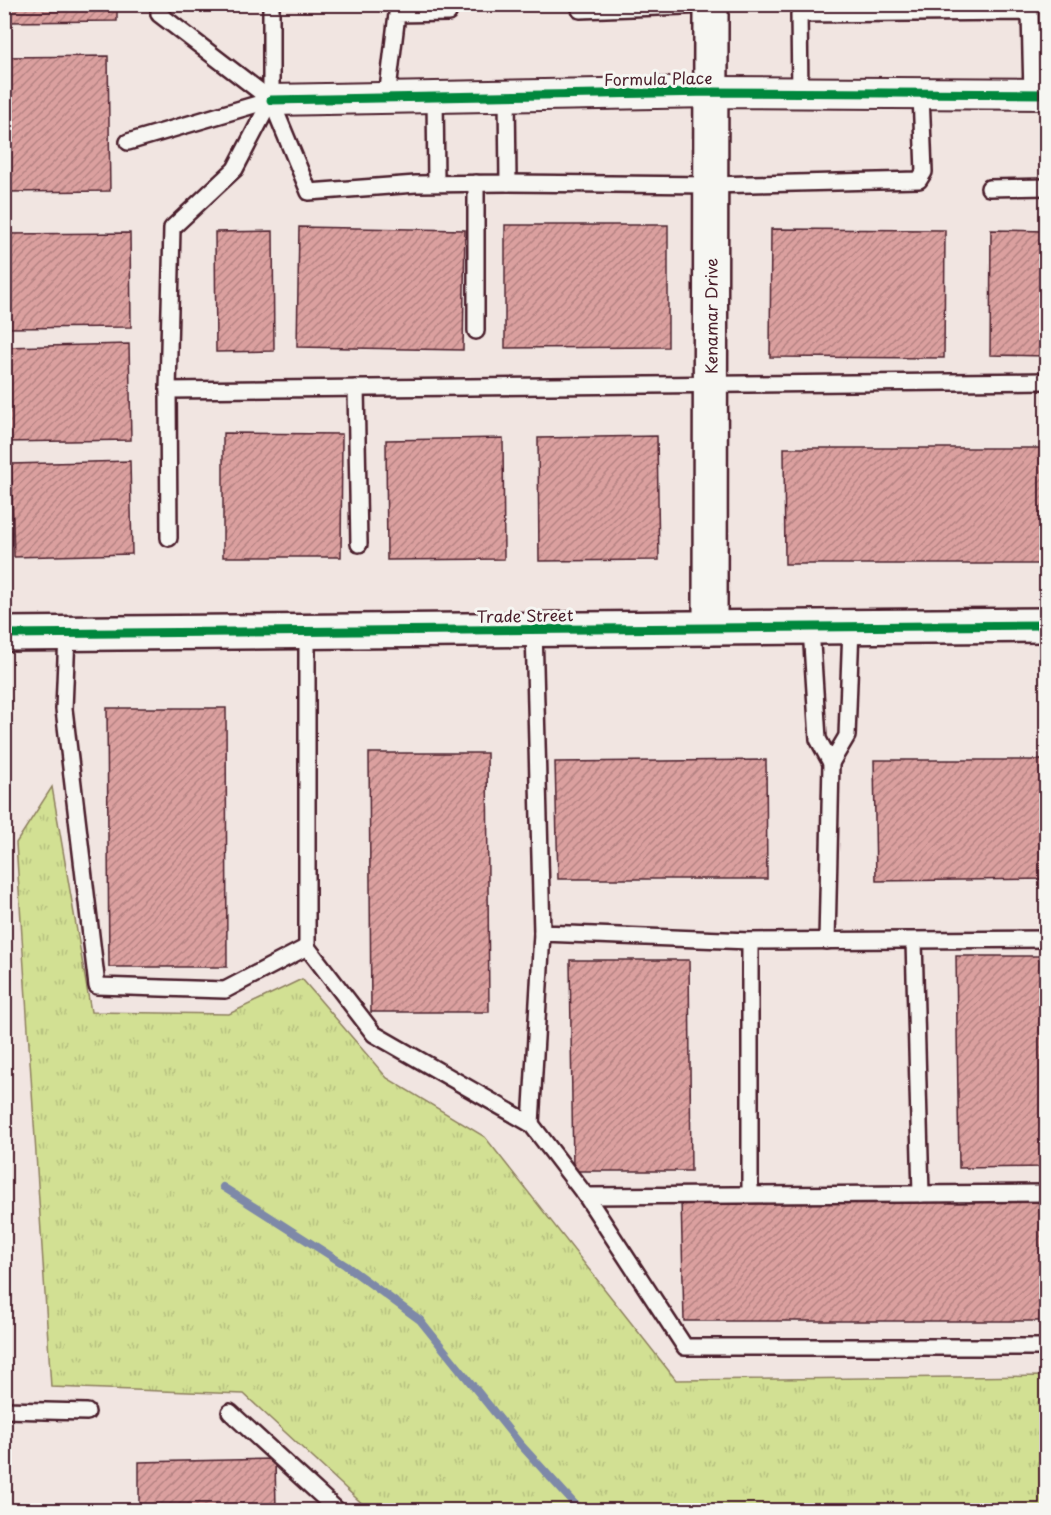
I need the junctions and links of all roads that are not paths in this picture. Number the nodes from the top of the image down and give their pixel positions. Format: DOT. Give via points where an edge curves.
graph roads {
  1 [pos="159,4"];
  2 [pos="271,4"];
  3 [pos="711,5"];
  4 [pos="580,10"];
  5 [pos="448,13"];
  6 [pos="712,92"];
  7 [pos="800,93"];
  8 [pos="921,94"];
  9 [pos="1039,94"];
  10 [pos="507,96"];
  11 [pos="435,97"];
  12 [pos="387,98"];
  13 [pos="271,100"];
  14 [pos="128,142"];
  15 [pos="436,183"];
  16 [pos="476,183"];
  17 [pos="508,183"];
  18 [pos="711,185"];
  19 [pos="1047,187"];
  20 [pos="989,188"];
  21 [pos="476,331"];
  22 [pos="1047,381"];
  23 [pos="711,384"];
  24 [pos="356,388"];
  25 [pos="168,390"];
  26 [pos="169,538"];
  27 [pos="359,543"];
  28 [pos="1047,625"];
  29 [pos="851,627"];
  30 [pos="710,628"];
  31 [pos="811,628"];
  32 [pos="534,629"];
  33 [pos="307,632"];
  34 [pos="4,634"];
  35 [pos="67,634"];
  36 [pos="831,763"];
  37 [pos="542,933"];
  38 [pos="1047,939"];
  39 [pos="750,940"];
  40 [pos="827,941"];
  41 [pos="914,941"];
  42 [pos="307,947"];
  43 [pos="531,1124"];
  44 [pos="1047,1193"];
  45 [pos="750,1194"];
  46 [pos="921,1194"];
  47 [pos="586,1196"];
  48 [pos="1047,1347"];
  49 [pos="4,1410"];
  50 [pos="87,1412"];
  51 [pos="230,1412"];
  52 [pos="337,1510"];
  1 -- 13 [label="lane" via="159,14"];
  2 -- 13 [label="lane"];
  3 -- 4 [label="lane"];
  3 -- 6 [label="street, Kenamar Drive"];
  5 -- 12 [label="lane" via="397,14"];
  6 -- 7 [label="street, Formula Place"];
  6 -- 10 [label="street, Formula Place"];
  6 -- 18 [label="street, Kenamar Drive"];
  7 -- 8 [label="street, Formula Place"];
  7 -- 9 [label="lane" via="799,14 1030,12"];
  8 -- 9 [label="street, Formula Place"];
  8 -- 18 [label="lane" via="924,172 919,180"];
  10 -- 11 [label="street, Formula Place"];
  10 -- 17 [label="lane"];
  11 -- 12 [label="street, Formula Place"];
  11 -- 15 [label="lane"];
  12 -- 13 [label="street, Formula Place"];
  13 -- 14 [label="lane"];
  13 -- 15 [label="lane" via="309,192"];
  13 -- 25 [label="lane" via="235,169 172,228"];
  15 -- 16 [label="lane"];
  16 -- 17 [label="lane"];
  16 -- 21 [label="lane"];
  17 -- 18 [label="lane"];
  18 -- 23 [label="street, Kenamar Drive"];
  19 -- 20 [label="lane"];
  22 -- 23 [label="lane"];
  23 -- 24 [label="lane"];
  23 -- 30 [label="street, Kenamar Drive"];
  24 -- 25 [label="lane"];
  24 -- 27 [label="lane"];
  25 -- 26 [label="lane"];
  28 -- 29 [label="street, Trade Street"];
  29 -- 31 [label="street, Trade Street"];
  29 -- 36 [label="lane" via="847,736"];
  30 -- 31 [label="street, Trade Street"];
  30 -- 32 [label="street, Trade Street"];
  31 -- 36 [label="lane" via="818,739"];
  32 -- 33 [label="street, Trade Street"];
  32 -- 37 [label="lane"];
  33 -- 35 [label="street, Trade Street"];
  33 -- 42 [label="lane"];
  34 -- 35 [label="street, Trade Street"];
  35 -- 42 [label="lane" via="64,709 97,986 225,990"];
  36 -- 40 [label="lane"];
  37 -- 39 [label="lane"];
  37 -- 43 [label="lane"];
  38 -- 41 [label="lane"];
  39 -- 40 [label="lane"];
  39 -- 45 [label="lane"];
  40 -- 41 [label="lane"];
  41 -- 46 [label="lane"];
  42 -- 43 [label="lane" via="374,1034"];
  43 -- 47 [label="lane"];
  44 -- 46 [label="lane"];
  45 -- 46 [label="lane"];
  45 -- 47 [label="lane"];
  47 -- 48 [label="lane" via="685,1347"];
  49 -- 50 [label="lane"];
  51 -- 52 [label="lane"];
}
